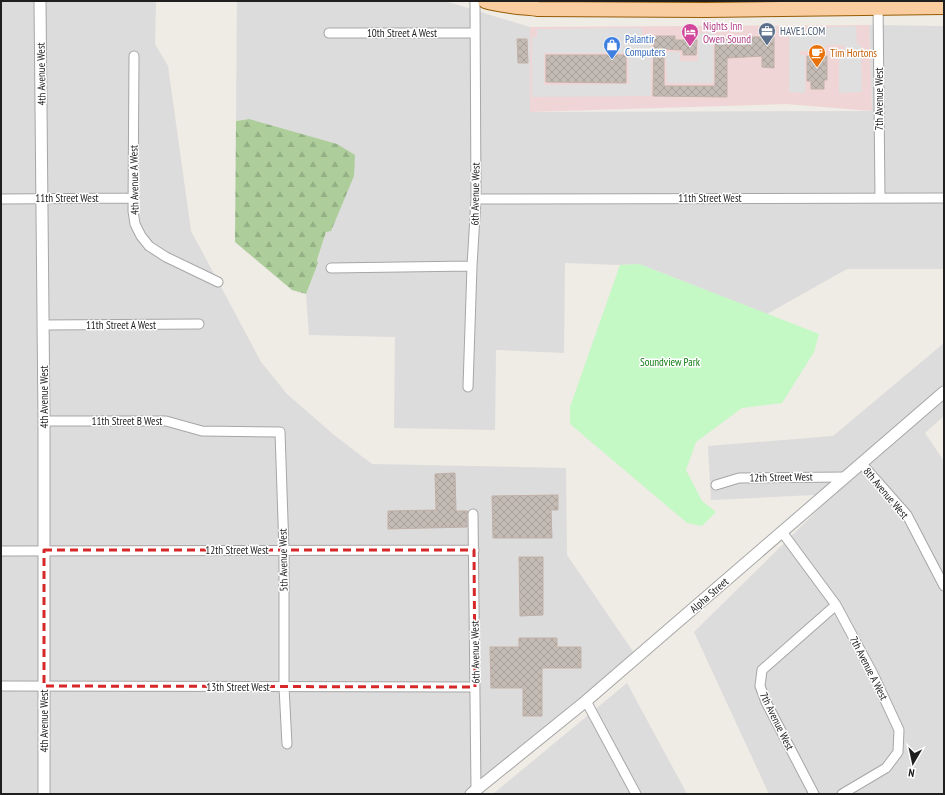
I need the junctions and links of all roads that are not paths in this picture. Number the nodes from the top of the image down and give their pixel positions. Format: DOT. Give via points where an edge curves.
graph roads {
  1 [pos="40,1"];
  2 [pos="475,1"];
  3 [pos="485,1"];
  4 [pos="878,4"];
  5 [pos="944,7"];
  6 [pos="329,33"];
  7 [pos="474,33"];
  8 [pos="134,56"];
  9 [pos="42,198"];
  10 [pos="134,198"];
  11 [pos="880,198"];
  12 [pos="944,198"];
  13 [pos="1,199"];
  14 [pos="476,199"];
  15 [pos="472,266"];
  16 [pos="331,268"];
  17 [pos="218,282"];
  18 [pos="199,324"];
  19 [pos="43,325"];
  20 [pos="468,387"];
  21 [pos="944,392"];
  22 [pos="44,421"];
  23 [pos="280,432"];
  24 [pos="861,463"];
  25 [pos="846,477"];
  26 [pos="716,485"];
  27 [pos="473,514"];
  28 [pos="782,532"];
  29 [pos="44,550"];
  30 [pos="284,550"];
  31 [pos="474,550"];
  32 [pos="1,551"];
  33 [pos="944,586"];
  34 [pos="836,605"];
  35 [pos="1,686"];
  36 [pos="44,686"];
  37 [pos="284,687"];
  38 [pos="475,688"];
  39 [pos="586,701"];
  40 [pos="287,744"];
  41 [pos="473,792"];
  42 [pos="44,794"];
  43 [pos="636,794"];
  44 [pos="814,794"];
  45 [pos="842,794"];
  1 -- 9 [label="street, 4th Avenue West"];
  2 -- 7 [label="street, 6th Avenue West"];
  3 -- 4 [label="main road" via="538,9 705,10"];
  4 -- 5 [label="main road"];
  4 -- 11 [label="street, 7th Avenue West"];
  6 -- 7 [label="street, 10th Street A West"];
  7 -- 14 [label="street, 6th Avenue West"];
  8 -- 10 [label="street, 4th Avenue A West"];
  9 -- 10 [label="street, 11th Street West"];
  9 -- 13 [label="street, 11th Street West"];
  9 -- 19 [label="street, 4th Avenue West"];
  10 -- 17 [label="street, 4th Avenue A West" via="135,224 149,246"];
  11 -- 12 [label="street, 11th Street West"];
  11 -- 14 [label="street, 11th Street West"];
  14 -- 15 [label="street, 6th Avenue West"];
  15 -- 16 [label="street"];
  15 -- 20 [label="street, 6th Avenue West"];
  18 -- 19 [label="street, 11th Street A West"];
  19 -- 22 [label="street, 4th Avenue West"];
  21 -- 24 [label="street, Alpha Street"];
  22 -- 23 [label="street, 11th Street B West" via="166,421 202,431"];
  22 -- 29 [label="street, 4th Avenue West"];
  23 -- 30 [label="street, 5th Avenue West"];
  24 -- 25 [label="street, Alpha Street"];
  24 -- 33 [label="street, 8th Avenue West" via="907,515"];
  25 -- 26 [label="street, 12th Street West" via="740,478"];
  25 -- 28 [label="street, Alpha Street"];
  27 -- 31 [label="street, 6th Avenue West"];
  28 -- 34 [label="street, 7th Avenue A West"];
  28 -- 39 [label="street, Alpha Street"];
  29 -- 30 [label="street, 12th Street West"];
  29 -- 32 [label="street, 12th Street West"];
  29 -- 36 [label="street, 4th Avenue West"];
  30 -- 31 [label="street, 12th Street West"];
  30 -- 37 [label="street, 5th Avenue West"];
  31 -- 38 [label="street, 6th Avenue West"];
  34 -- 44 [label="street, 7th Avenue West" via="762,670 760,686"];
  34 -- 45 [label="street, 7th Avenue A West" via="899,730 898,752 886,768"];
  35 -- 36 [label="street, 13th Street West"];
  36 -- 37 [label="street, 13th Street West"];
  36 -- 42 [label="street, 4th Avenue West"];
  37 -- 38 [label="street, 13th Street West"];
  37 -- 40 [label="street, 5th Avenue West"];
  38 -- 41 [label="street, 6th Avenue West"];
  39 -- 41 [label="street, Alpha Street"];
  39 -- 43 [label="street"];
}
